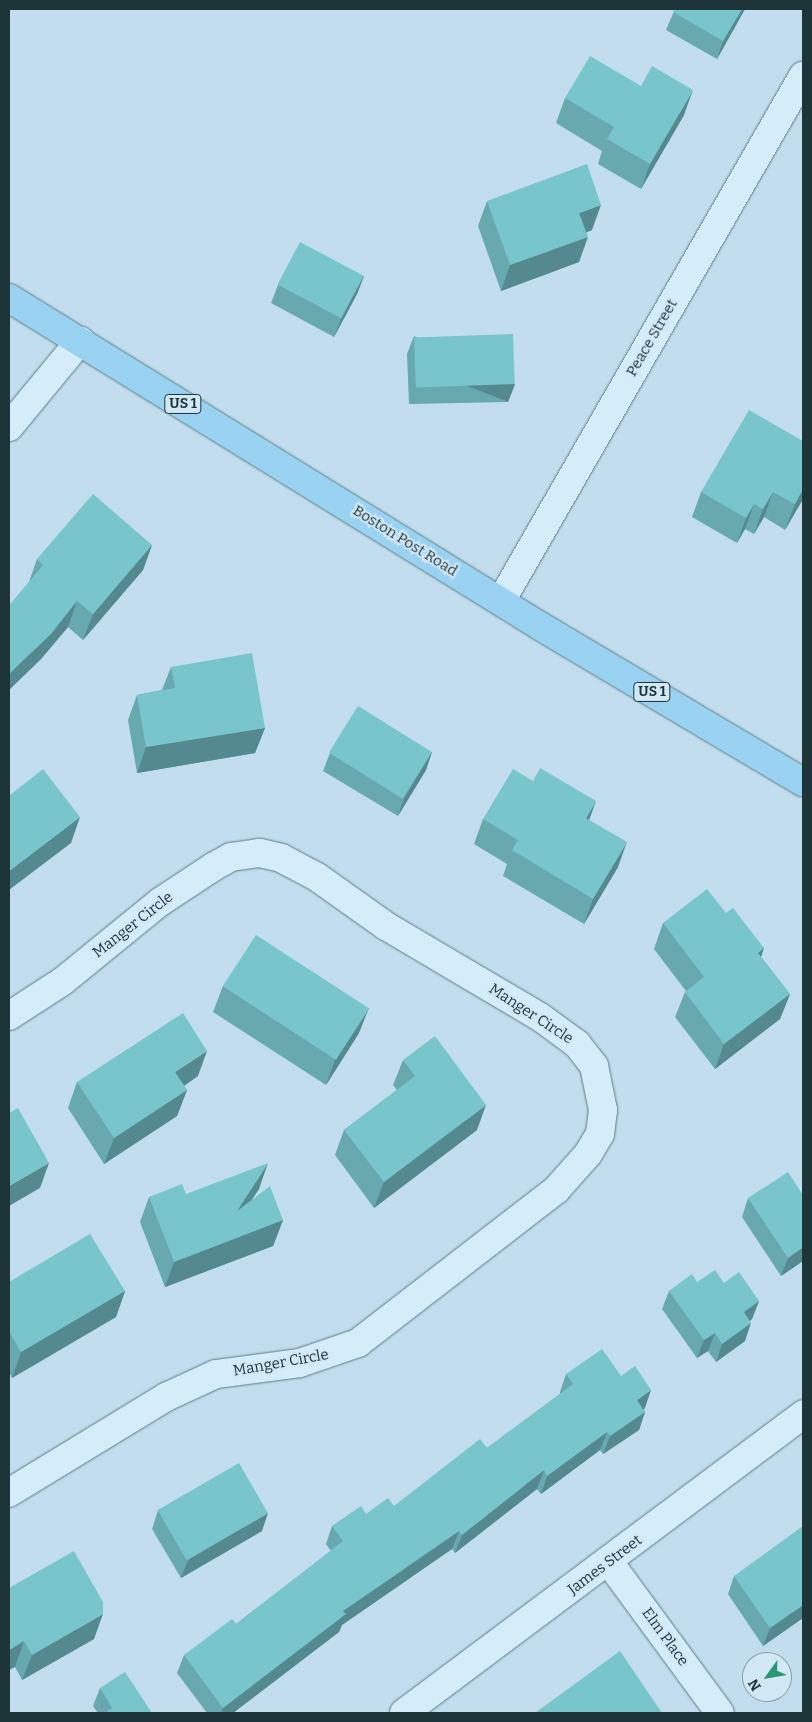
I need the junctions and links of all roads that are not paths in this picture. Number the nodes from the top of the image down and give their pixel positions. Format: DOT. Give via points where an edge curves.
graph roads {
  1 [pos="803,76"];
  2 [pos="9,298"];
  3 [pos="80,341"];
  4 [pos="9,427"];
  5 [pos="501,601"];
  6 [pos="803,782"];
  7 [pos="9,1016"];
  8 [pos="803,1414"];
  9 [pos="9,1493"];
  10 [pos="610,1562"];
  11 [pos="404,1713"];
  12 [pos="720,1713"];
  1 -- 5 [label="street, Peace Street"];
  2 -- 3 [label="main road, Boston Post Road / US 1"];
  3 -- 4 [label="street"];
  3 -- 5 [label="main road, Boston Post Road / US 1"];
  5 -- 6 [label="main road, Boston Post Road / US 1"];
  7 -- 9 [label="street, Manger Circle" via="63,981 160,902 212,867 231,857 260,853 282,858 317,877 386,926 547,1022 577,1044 594,1066 603,1110 600,1134 588,1154 556,1190 358,1343 300,1363 216,1374 166,1397"];
  8 -- 10 [label="street, James Street"];
  10 -- 11 [label="street, James Street"];
  10 -- 12 [label="street, Elm Place"];
}
